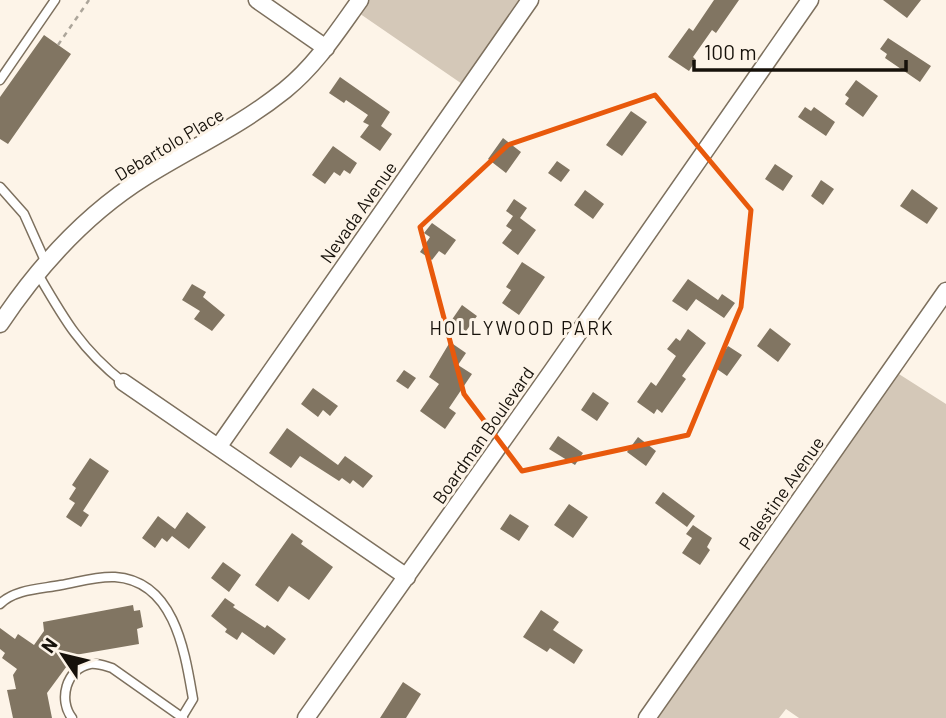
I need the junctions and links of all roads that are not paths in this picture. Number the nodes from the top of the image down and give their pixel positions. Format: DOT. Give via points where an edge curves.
graph roads {
  1 [pos="55,0"];
  2 [pos="257,0"];
  3 [pos="359,0"];
  4 [pos="530,0"];
  5 [pos="810,0"];
  6 [pos="326,48"];
  7 [pos="0,80"];
  8 [pos="0,187"];
  9 [pos="42,269"];
  10 [pos="946,291"];
  11 [pos="0,324"];
  12 [pos="123,382"];
  13 [pos="219,446"];
  14 [pos="407,577"];
  15 [pos="0,604"];
  16 [pos="72,718"];
  17 [pos="183,718"];
  18 [pos="306,718"];
  19 [pos="647,718"];
  1 -- 7 [label="lane"];
  2 -- 6 [label="street"];
  3 -- 6 [label="street, Debartolo Place"];
  4 -- 13 [label="street, Nevada Avenue"];
  5 -- 14 [label="street, Boardman Boulevard"];
  6 -- 9 [label="street, Debartolo Place" via="248,119 122,193 86,222"];
  8 -- 9 [label="lane" via="24,214"];
  9 -- 11 [label="street, Debartolo Place"];
  9 -- 12 [label="lane" via="70,330"];
  10 -- 19 [label="street, Palestine Avenue"];
  12 -- 13 [label="street"];
  13 -- 14 [label="street"];
  14 -- 18 [label="street, Boardman Boulevard"];
  15 -- 17 [label="lane" via="14,594 99,578 142,584 159,599 177,627 193,699"];
  16 -- 17 [label="lane" via="64,700 69,679 89,664 99,664 112,668"];
}
